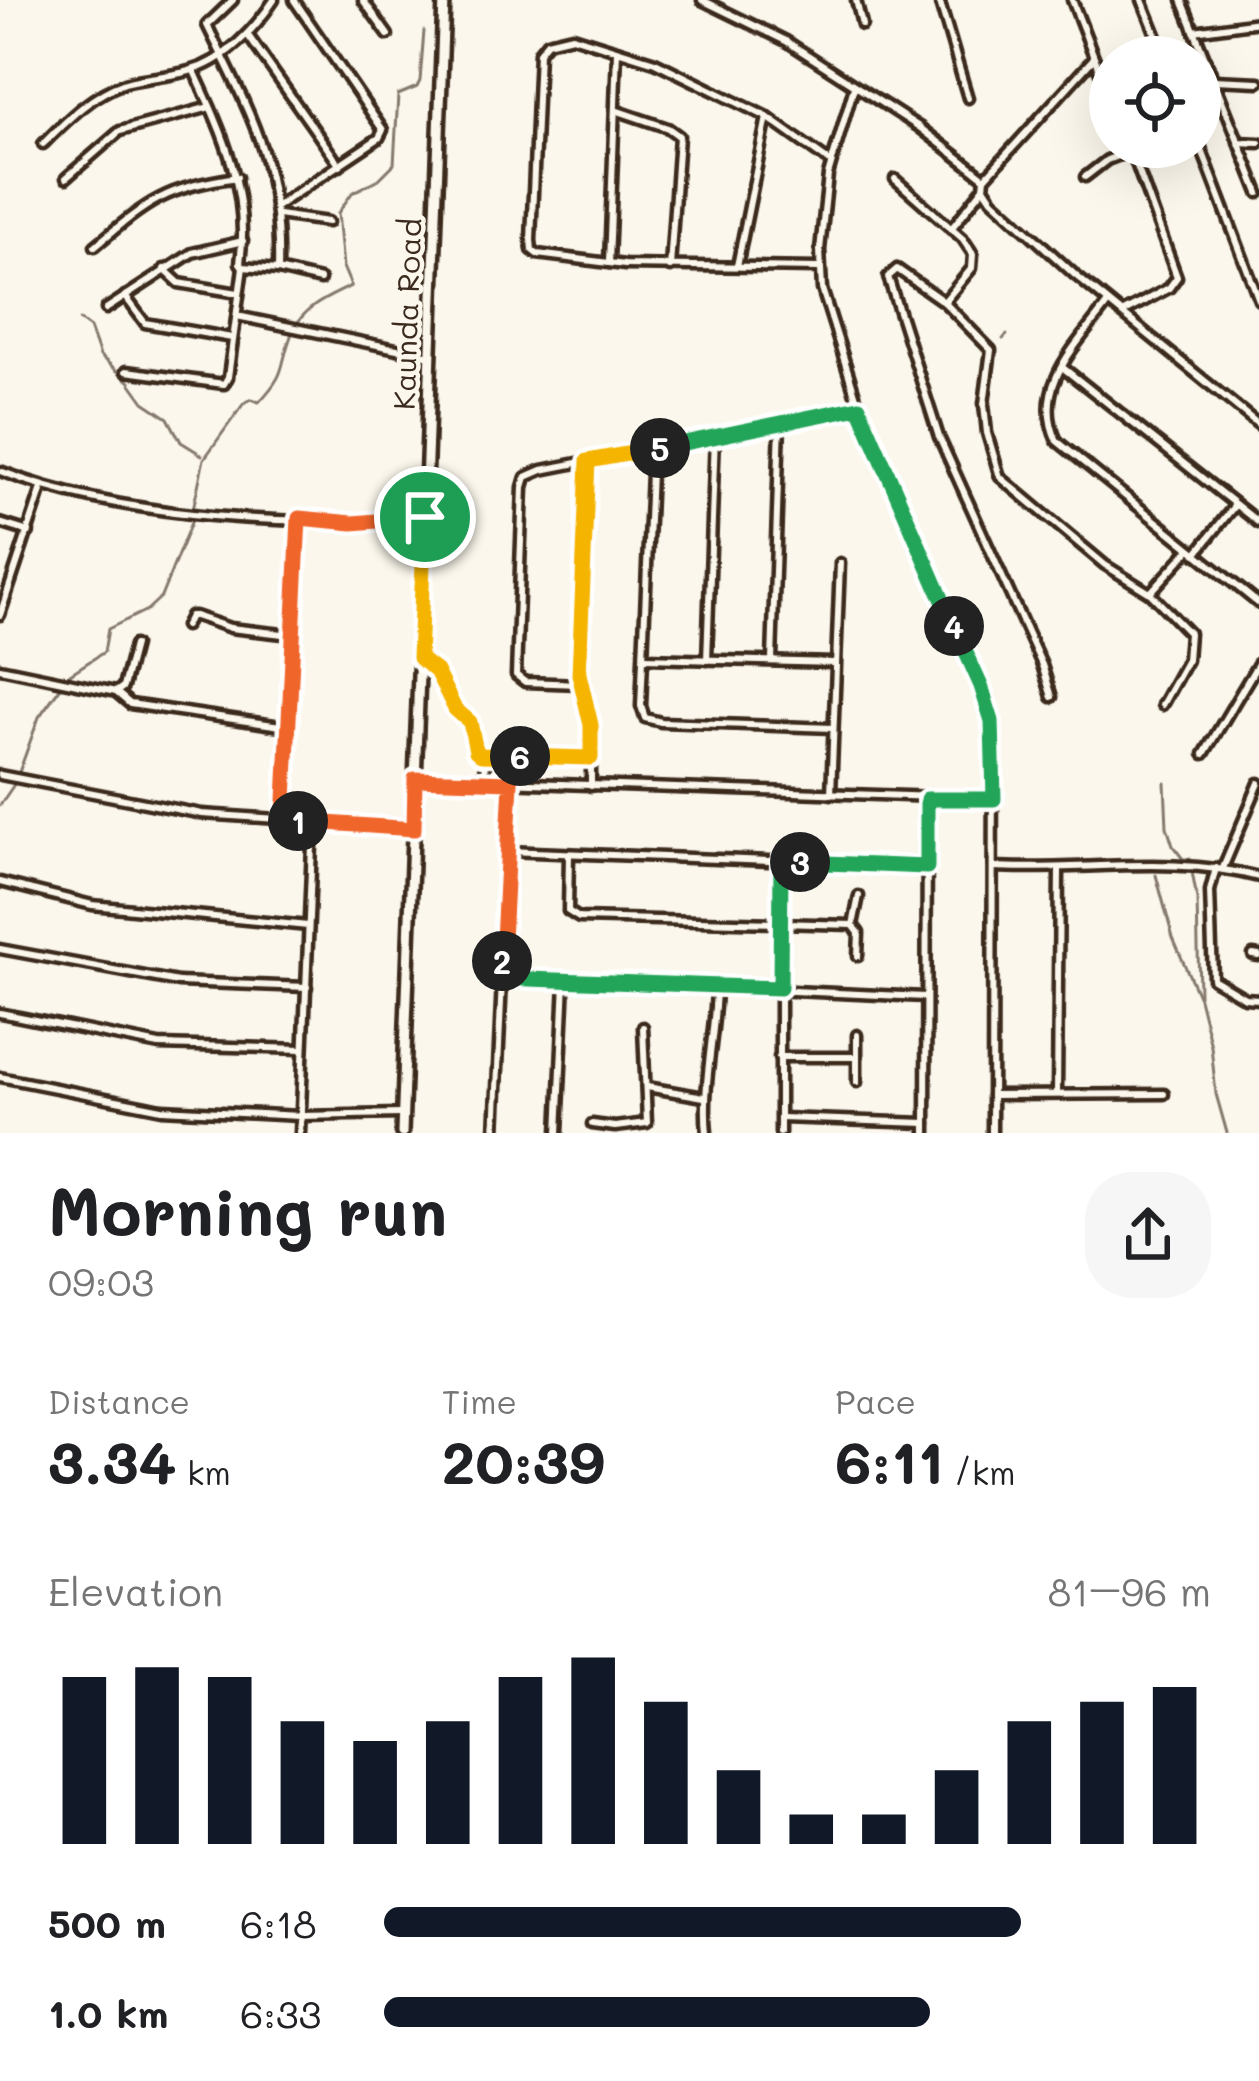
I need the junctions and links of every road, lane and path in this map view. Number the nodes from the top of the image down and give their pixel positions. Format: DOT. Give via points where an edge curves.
graph roads {
  1 [pos="233,0"];
  2 [pos="274,0"];
  3 [pos="294,0"];
  4 [pos="363,0"];
  5 [pos="444,0"];
  6 [pos="702,0"];
  7 [pos="856,0"];
  8 [pos="939,0"];
  9 [pos="1072,0"];
  10 [pos="1142,0"];
  11 [pos="1182,0"];
  12 [pos="1259,22"];
  13 [pos="862,25"];
  14 [pos="1194,31"];
  15 [pos="247,34"];
  16 [pos="388,35"];
  17 [pos="1157,36"];
  18 [pos="1196,36"];
  19 [pos="1089,45"];
  20 [pos="617,51"];
  21 [pos="221,54"];
  22 [pos="1089,64"];
  23 [pos="194,70"];
  24 [pos="1221,80"];
  25 [pos="1259,82"];
  26 [pos="854,87"];
  27 [pos="968,98"];
  28 [pos="1221,98"];
  29 [pos="210,107"];
  30 [pos="615,110"];
  31 [pos="767,117"];
  32 [pos="1238,142"];
  33 [pos="1259,143"];
  34 [pos="43,144"];
  35 [pos="830,162"];
  36 [pos="340,166"];
  37 [pos="1097,168"];
  38 [pos="1137,168"];
  39 [pos="1209,168"];
  40 [pos="1085,177"];
  41 [pos="66,178"];
  42 [pos="237,178"];
  43 [pos="895,178"];
  44 [pos="984,183"];
  45 [pos="1259,193"];
  46 [pos="277,206"];
  47 [pos="278,215"];
  48 [pos="328,223"];
  49 [pos="951,229"];
  50 [pos="243,241"];
  51 [pos="95,246"];
  52 [pos="609,264"];
  53 [pos="243,267"];
  54 [pos="670,267"];
  55 [pos="737,267"];
  56 [pos="819,268"];
  57 [pos="164,269"];
  58 [pos="278,270"];
  59 [pos="320,280"];
  60 [pos="239,293"];
  61 [pos="125,296"];
  62 [pos="1259,300"];
  63 [pos="944,302"];
  64 [pos="1108,303"];
  65 [pos="106,309"];
  66 [pos="1122,314"];
  67 [pos="237,316"];
  68 [pos="233,339"];
  69 [pos="431,356"];
  70 [pos="1062,367"];
  71 [pos="126,371"];
  72 [pos="859,407"];
  73 [pos="780,423"];
  74 [pos="1259,425"];
  75 [pos="715,435"];
  76 [pos="652,449"];
  77 [pos="588,461"];
  78 [pos="0,471"];
  79 [pos="42,487"];
  80 [pos="1236,505"];
  81 [pos="425,517"];
  82 [pos="299,518"];
  83 [pos="0,523"];
  84 [pos="1259,524"];
  85 [pos="29,532"];
  86 [pos="1193,551"];
  87 [pos="840,563"];
  88 [pos="1150,593"];
  89 [pos="3,594"];
  90 [pos="1259,604"];
  91 [pos="0,615"];
  92 [pos="185,626"];
  93 [pos="292,635"];
  94 [pos="134,645"];
  95 [pos="419,658"];
  96 [pos="644,658"];
  97 [pos="707,660"];
  98 [pos="772,660"];
  99 [pos="1259,662"];
  100 [pos="834,663"];
  101 [pos="0,668"];
  102 [pos="580,684"];
  103 [pos="116,692"];
  104 [pos="1052,697"];
  105 [pos="1162,704"];
  106 [pos="288,727"];
  107 [pos="833,728"];
  108 [pos="1204,754"];
  109 [pos="486,756"];
  110 [pos="591,758"];
  111 [pos="0,775"];
  112 [pos="415,779"];
  113 [pos="483,780"];
  114 [pos="511,782"];
  115 [pos="1259,783"];
  116 [pos="591,785"];
  117 [pos="831,794"];
  118 [pos="927,799"];
  119 [pos="994,799"];
  120 [pos="284,820"];
  121 [pos="313,822"];
  122 [pos="414,829"];
  123 [pos="506,851"];
  124 [pos="569,854"];
  125 [pos="781,861"];
  126 [pos="927,867"];
  127 [pos="993,867"];
  128 [pos="1219,868"];
  129 [pos="1059,869"];
  130 [pos="1259,877"];
  131 [pos="0,882"];
  132 [pos="859,896"];
  133 [pos="853,925"];
  134 [pos="308,926"];
  135 [pos="781,926"];
  136 [pos="0,949"];
  137 [pos="858,956"];
  138 [pos="501,978"];
  139 [pos="565,981"];
  140 [pos="307,987"];
  141 [pos="716,988"];
  142 [pos="780,988"];
  143 [pos="925,997"];
  144 [pos="1259,999"];
  145 [pos="0,1013"];
  146 [pos="643,1027"];
  147 [pos="857,1035"];
  148 [pos="303,1049"];
  149 [pos="779,1057"];
  150 [pos="857,1057"];
  151 [pos="0,1077"];
  152 [pos="857,1082"];
  153 [pos="647,1088"];
  154 [pos="1058,1094"];
  155 [pos="1164,1094"];
  156 [pos="992,1095"];
  157 [pos="704,1097"];
  158 [pos="402,1114"];
  159 [pos="300,1116"];
  160 [pos="781,1118"];
  161 [pos="926,1123"];
  162 [pos="592,1124"];
  163 [pos="300,1133"];
  164 [pos="402,1133"];
  165 [pos="495,1133"];
  166 [pos="559,1133"];
  167 [pos="706,1133"];
  168 [pos="780,1133"];
  169 [pos="926,1133"];
  170 [pos="992,1133"];
  1 -- 21 [label="street" via="207,25"];
  2 -- 15 [label="street"];
  3 -- 36 [label="street" via="382,130"];
  4 -- 16 [label="street"];
  5 -- 69 [label="main road, Kaunda Road"];
  6 -- 26 [label="street" via="786,41"];
  7 -- 13 [label="street"];
  8 -- 27 [label="street"];
  9 -- 19 [label="street"];
  10 -- 17 [label="street"];
  11 -- 14 [label="street"];
  12 -- 14 [label="street"];
  14 -- 18 [label="street"];
  15 -- 21 [label="street"];
  15 -- 36 [label="street"];
  20 -- 30 [label="street"];
  20 -- 31 [label="street"];
  20 -- 52 [label="street" via="558,38 542,46 536,70 532,250"];
  21 -- 23 [label="street"];
  21 -- 46 [label="street" via="263,140"];
  22 -- 44 [label="street"];
  23 -- 29 [label="street"];
  23 -- 34 [label="street" via="101,94"];
  24 -- 25 [label="street"];
  26 -- 35 [label="street"];
  26 -- 44 [label="street" via="919,127"];
  28 -- 32 [label="street"];
  29 -- 41 [label="street" via="119,130"];
  29 -- 42 [label="street"];
  30 -- 52 [label="street"];
  30 -- 54 [label="street" via="679,136"];
  31 -- 35 [label="street"];
  31 -- 55 [label="street"];
  32 -- 33 [label="street"];
  32 -- 45 [label="street"];
  35 -- 56 [label="street"];
  36 -- 46 [label="street"];
  37 -- 40 [label="street"];
  38 -- 66 [label="street" via="1177,278"];
  39 -- 62 [label="street"];
  42 -- 50 [label="street"];
  42 -- 51 [label="street" via="152,199"];
  43 -- 49 [label="street"];
  44 -- 49 [label="street"];
  44 -- 64 [label="street" via="1004,211"];
  46 -- 47 [label="street"];
  47 -- 48 [label="street"];
  47 -- 58 [label="street"];
  49 -- 63 [label="street" via="974,261"];
  50 -- 53 [label="street"];
  50 -- 57 [label="street"];
  52 -- 54 [label="street"];
  53 -- 58 [label="street"];
  53 -- 60 [label="street"];
  54 -- 55 [label="street"];
  55 -- 56 [label="street"];
  56 -- 72 [label="street"];
  57 -- 60 [label="street" via="179,283"];
  57 -- 61 [label="street"];
  58 -- 59 [label="street"];
  60 -- 67 [label="street"];
  61 -- 65 [label="street"];
  61 -- 68 [label="street" via="145,322"];
  63 -- 88 [label="street" via="991,350 984,404 1000,477"];
  63 -- 104 [label="street" via="901,271 889,272 939,436"];
  64 -- 66 [label="street"];
  64 -- 70 [label="street"];
  66 -- 74 [label="street"];
  67 -- 68 [label="street"];
  67 -- 69 [label="street"];
  68 -- 71 [label="street" via="224,384"];
  69 -- 81 [label="main road, Kaunda Road"];
  70 -- 80 [label="street"];
  70 -- 86 [label="street" via="1048,404 1058,440"];
  72 -- 73 [label="street"];
  72 -- 119 [label="street" via="981,686 993,730"];
  73 -- 75 [label="street"];
  73 -- 98 [label="street"];
  75 -- 76 [label="street"];
  75 -- 97 [label="street"];
  76 -- 77 [label="street"];
  76 -- 96 [label="street"];
  77 -- 102 [label="street"];
  77 -- 102 [label="street" via="524,480 515,669 525,682"];
  78 -- 79 [label="street"];
  79 -- 82 [label="street" via="118,505"];
  79 -- 85 [label="street"];
  80 -- 84 [label="street"];
  80 -- 86 [label="street"];
  81 -- 82 [label="street"];
  81 -- 95 [label="main road, Kaunda Road"];
  82 -- 93 [label="street"];
  83 -- 85 [label="street"];
  85 -- 89 [label="street"];
  86 -- 88 [label="street"];
  86 -- 90 [label="street"];
  87 -- 100 [label="street"];
  88 -- 105 [label="street" via="1189,633 1186,660"];
  89 -- 91 [label="street"];
  92 -- 93 [label="street" via="195,616"];
  93 -- 106 [label="street"];
  94 -- 103 [label="street"];
  95 -- 109 [label="street" via="436,671 470,722 476,751"];
  95 -- 112 [label="main road, Kaunda Road"];
  96 -- 97 [label="street"];
  96 -- 107 [label="street" via="642,712 652,721"];
  97 -- 98 [label="street"];
  98 -- 100 [label="street"];
  99 -- 108 [label="street"];
  100 -- 107 [label="street"];
  101 -- 103 [label="street"];
  102 -- 110 [label="street"];
  103 -- 106 [label="street" via="142,709"];
  106 -- 120 [label="street"];
  107 -- 117 [label="street"];
  109 -- 110 [label="street"];
  109 -- 113 [label="street"];
  110 -- 116 [label="street"];
  111 -- 120 [label="street" via="172,810"];
  112 -- 113 [label="street"];
  112 -- 122 [label="main road, Kaunda Road"];
  113 -- 114 [label="street"];
  114 -- 116 [label="street"];
  114 -- 123 [label="street"];
  115 -- 128 [label="street"];
  116 -- 117 [label="street"];
  117 -- 118 [label="street"];
  118 -- 119 [label="street"];
  118 -- 126 [label="street"];
  119 -- 127 [label="street"];
  120 -- 121 [label="street"];
  121 -- 122 [label="street"];
  121 -- 134 [label="street"];
  122 -- 158 [label="main road, Kaunda Road"];
  123 -- 124 [label="street"];
  123 -- 138 [label="street"];
  124 -- 125 [label="street"];
  124 -- 135 [label="street" via="568,911 579,918"];
  125 -- 126 [label="street"];
  125 -- 135 [label="street"];
  126 -- 143 [label="street"];
  127 -- 129 [label="street"];
  127 -- 156 [label="street"];
  128 -- 129 [label="street"];
  128 -- 130 [label="street"];
  128 -- 144 [label="street" via="1210,891 1212,974"];
  129 -- 154 [label="street"];
  131 -- 134 [label="street" via="176,916"];
  132 -- 133 [label="street"];
  133 -- 135 [label="street"];
  133 -- 137 [label="street"];
  134 -- 140 [label="street"];
  135 -- 142 [label="street"];
  136 -- 140 [label="street" via="178,982"];
  138 -- 139 [label="street"];
  138 -- 165 [label="street"];
  139 -- 141 [label="street"];
  139 -- 166 [label="street"];
  140 -- 148 [label="street"];
  141 -- 142 [label="street"];
  141 -- 157 [label="street"];
  142 -- 143 [label="street"];
  142 -- 149 [label="street"];
  143 -- 161 [label="street"];
  145 -- 148 [label="street" via="159,1045"];
  146 -- 153 [label="street"];
  147 -- 150 [label="street"];
  148 -- 159 [label="street"];
  149 -- 150 [label="street"];
  149 -- 160 [label="street"];
  150 -- 152 [label="street"];
  151 -- 159 [label="street" via="162,1109"];
  153 -- 157 [label="street"];
  153 -- 162 [label="street" via="647,1124"];
  154 -- 155 [label="street"];
  154 -- 156 [label="street"];
  156 -- 170 [label="street"];
  157 -- 167 [label="street"];
  158 -- 159 [label="street"];
  158 -- 164 [label="main road, Kaunda Road"];
  159 -- 163 [label="street"];
  160 -- 161 [label="street"];
  160 -- 168 [label="street"];
  161 -- 169 [label="street"];
}
